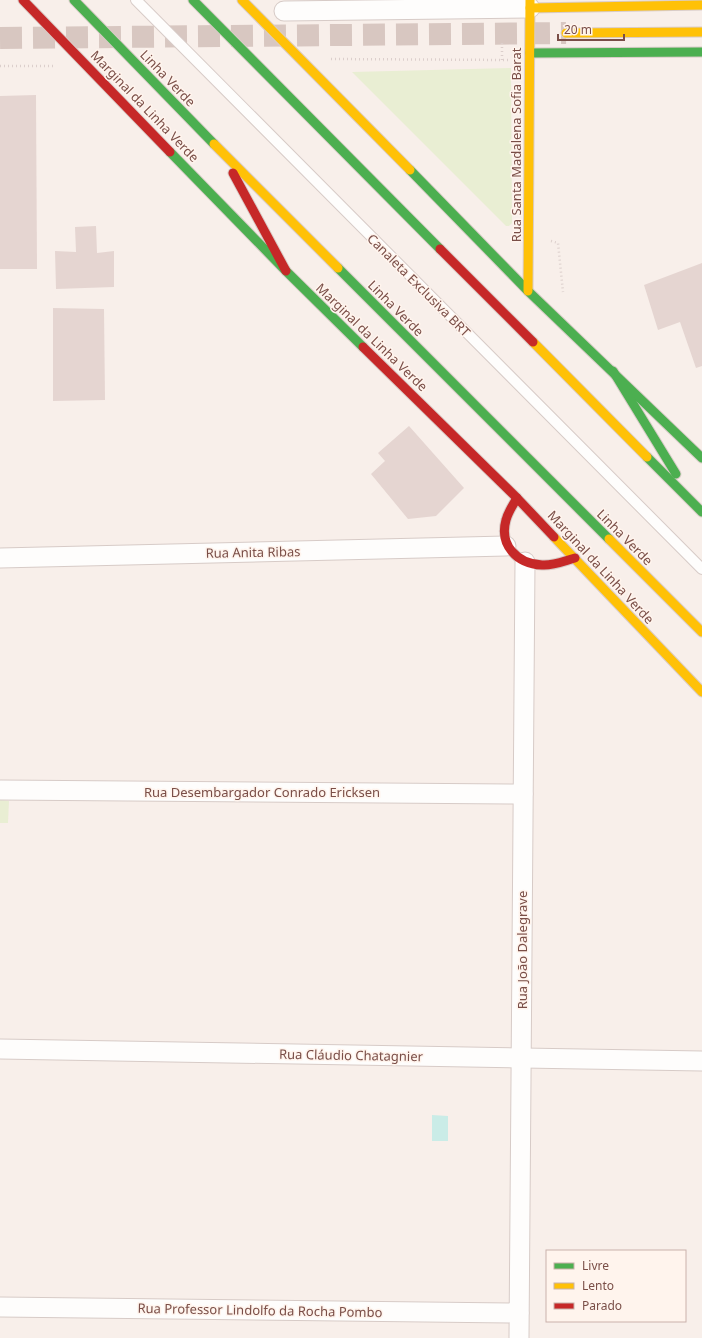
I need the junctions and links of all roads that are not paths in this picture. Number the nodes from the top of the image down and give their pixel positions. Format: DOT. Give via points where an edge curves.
graph roads {
  1 [pos="23,0"];
  2 [pos="74,0"];
  3 [pos="136,0"];
  4 [pos="193,0"];
  5 [pos="242,0"];
  6 [pos="530,4"];
  7 [pos="702,5"];
  8 [pos="284,11"];
  9 [pos="702,32"];
  10 [pos="566,33"];
  11 [pos="530,52"];
  12 [pos="702,52"];
  13 [pos="222,152"];
  14 [pos="286,271"];
  15 [pos="528,291"];
  16 [pos="613,371"];
  17 [pos="702,458"];
  18 [pos="517,498"];
  19 [pos="695,506"];
  20 [pos="702,512"];
  21 [pos="506,546"];
  22 [pos="0,558"];
  23 [pos="575,558"];
  24 [pos="525,562"];
  25 [pos="702,569"];
  26 [pos="702,632"];
  27 [pos="702,692"];
  28 [pos="0,790"];
  29 [pos="523,794"];
  30 [pos="0,1049"];
  31 [pos="521,1058"];
  32 [pos="702,1061"];
  33 [pos="0,1307"];
  34 [pos="519,1313"];
  35 [pos="519,1338"];
  1 -- 14 [label="main road, Marginal da Linha Verde"];
  2 -- 13 [label="main road, Linha Verde"];
  3 -- 25 [label="lane, Canaleta Exclusiva BRT"];
  4 -- 19 [label="main road"];
  5 -- 15 [label="main road"];
  6 -- 7 [label="main road"];
  6 -- 8 [label="street"];
  6 -- 11 [label="main road, Rua Santa Madalena Sofia Barat"];
  9 -- 10 [label="main road"];
  11 -- 12 [label="main road"];
  11 -- 15 [label="main road, Rua Santa Madalena Sofia Barat"];
  13 -- 14 [label="main road"];
  13 -- 26 [label="main road, Linha Verde"];
  14 -- 18 [label="main road, Marginal da Linha Verde"];
  15 -- 16 [label="main road"];
  16 -- 17 [label="main road"];
  16 -- 19 [label="main road"];
  18 -- 21 [label="main road" via="510,507 506,520"];
  18 -- 23 [label="main road, Marginal da Linha Verde"];
  19 -- 20 [label="main road"];
  21 -- 22 [label="street, Rua Anita Ribas"];
  21 -- 24 [label="main road"];
  23 -- 24 [label="main road" via="540,566"];
  23 -- 27 [label="main road, Marginal da Linha Verde"];
  24 -- 29 [label="street, Rua João Dalegrave"];
  28 -- 29 [label="street, Rua Desembargador Conrado Ericksen"];
  29 -- 31 [label="street, Rua João Dalegrave"];
  30 -- 31 [label="street, Rua Cláudio Chatagnier"];
  31 -- 32 [label="street, Rua Cláudio Chatagnier"];
  31 -- 34 [label="street, Rua João Dalegrave"];
  33 -- 34 [label="street, Rua Professor Lindolfo da Rocha Pombo"];
  34 -- 35 [label="street, Rua João Dalegrave"];
}
